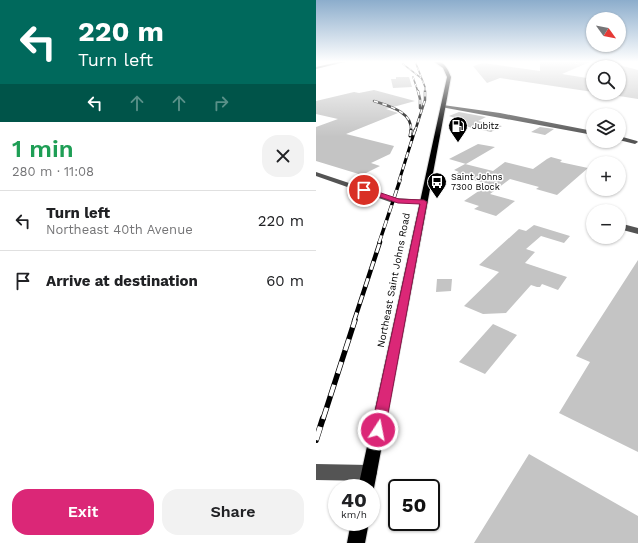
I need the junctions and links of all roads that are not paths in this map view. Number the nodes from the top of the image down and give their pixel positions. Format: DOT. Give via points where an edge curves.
graph roads {
  1 [pos="446,86"];
  2 [pos="443,106"];
  3 [pos="586,132"];
  4 [pos="626,140"];
  5 [pos="635,142"];
  6 [pos="316,174"];
  7 [pos="424,202"];
  8 [pos="626,228"];
  9 [pos="638,231"];
  10 [pos="316,472"];
  11 [pos="356,479"];
  12 [pos="368,479"];
  13 [pos="358,531"];
  14 [pos="356,543"];
  1 -- 2 [label="main road, Northeast Saint Johns Road"];
  2 -- 3 [label="street"];
  2 -- 7 [label="main road, Northeast Saint Johns Road"];
  4 -- 5 [label="street"];
  6 -- 7 [label="street" via="393,200"];
  7 -- 12 [label="main road, Northeast Saint Johns Road"];
  8 -- 9 [label="street"];
  10 -- 11 [label="street"];
  13 -- 14 [label="main road"];
}
